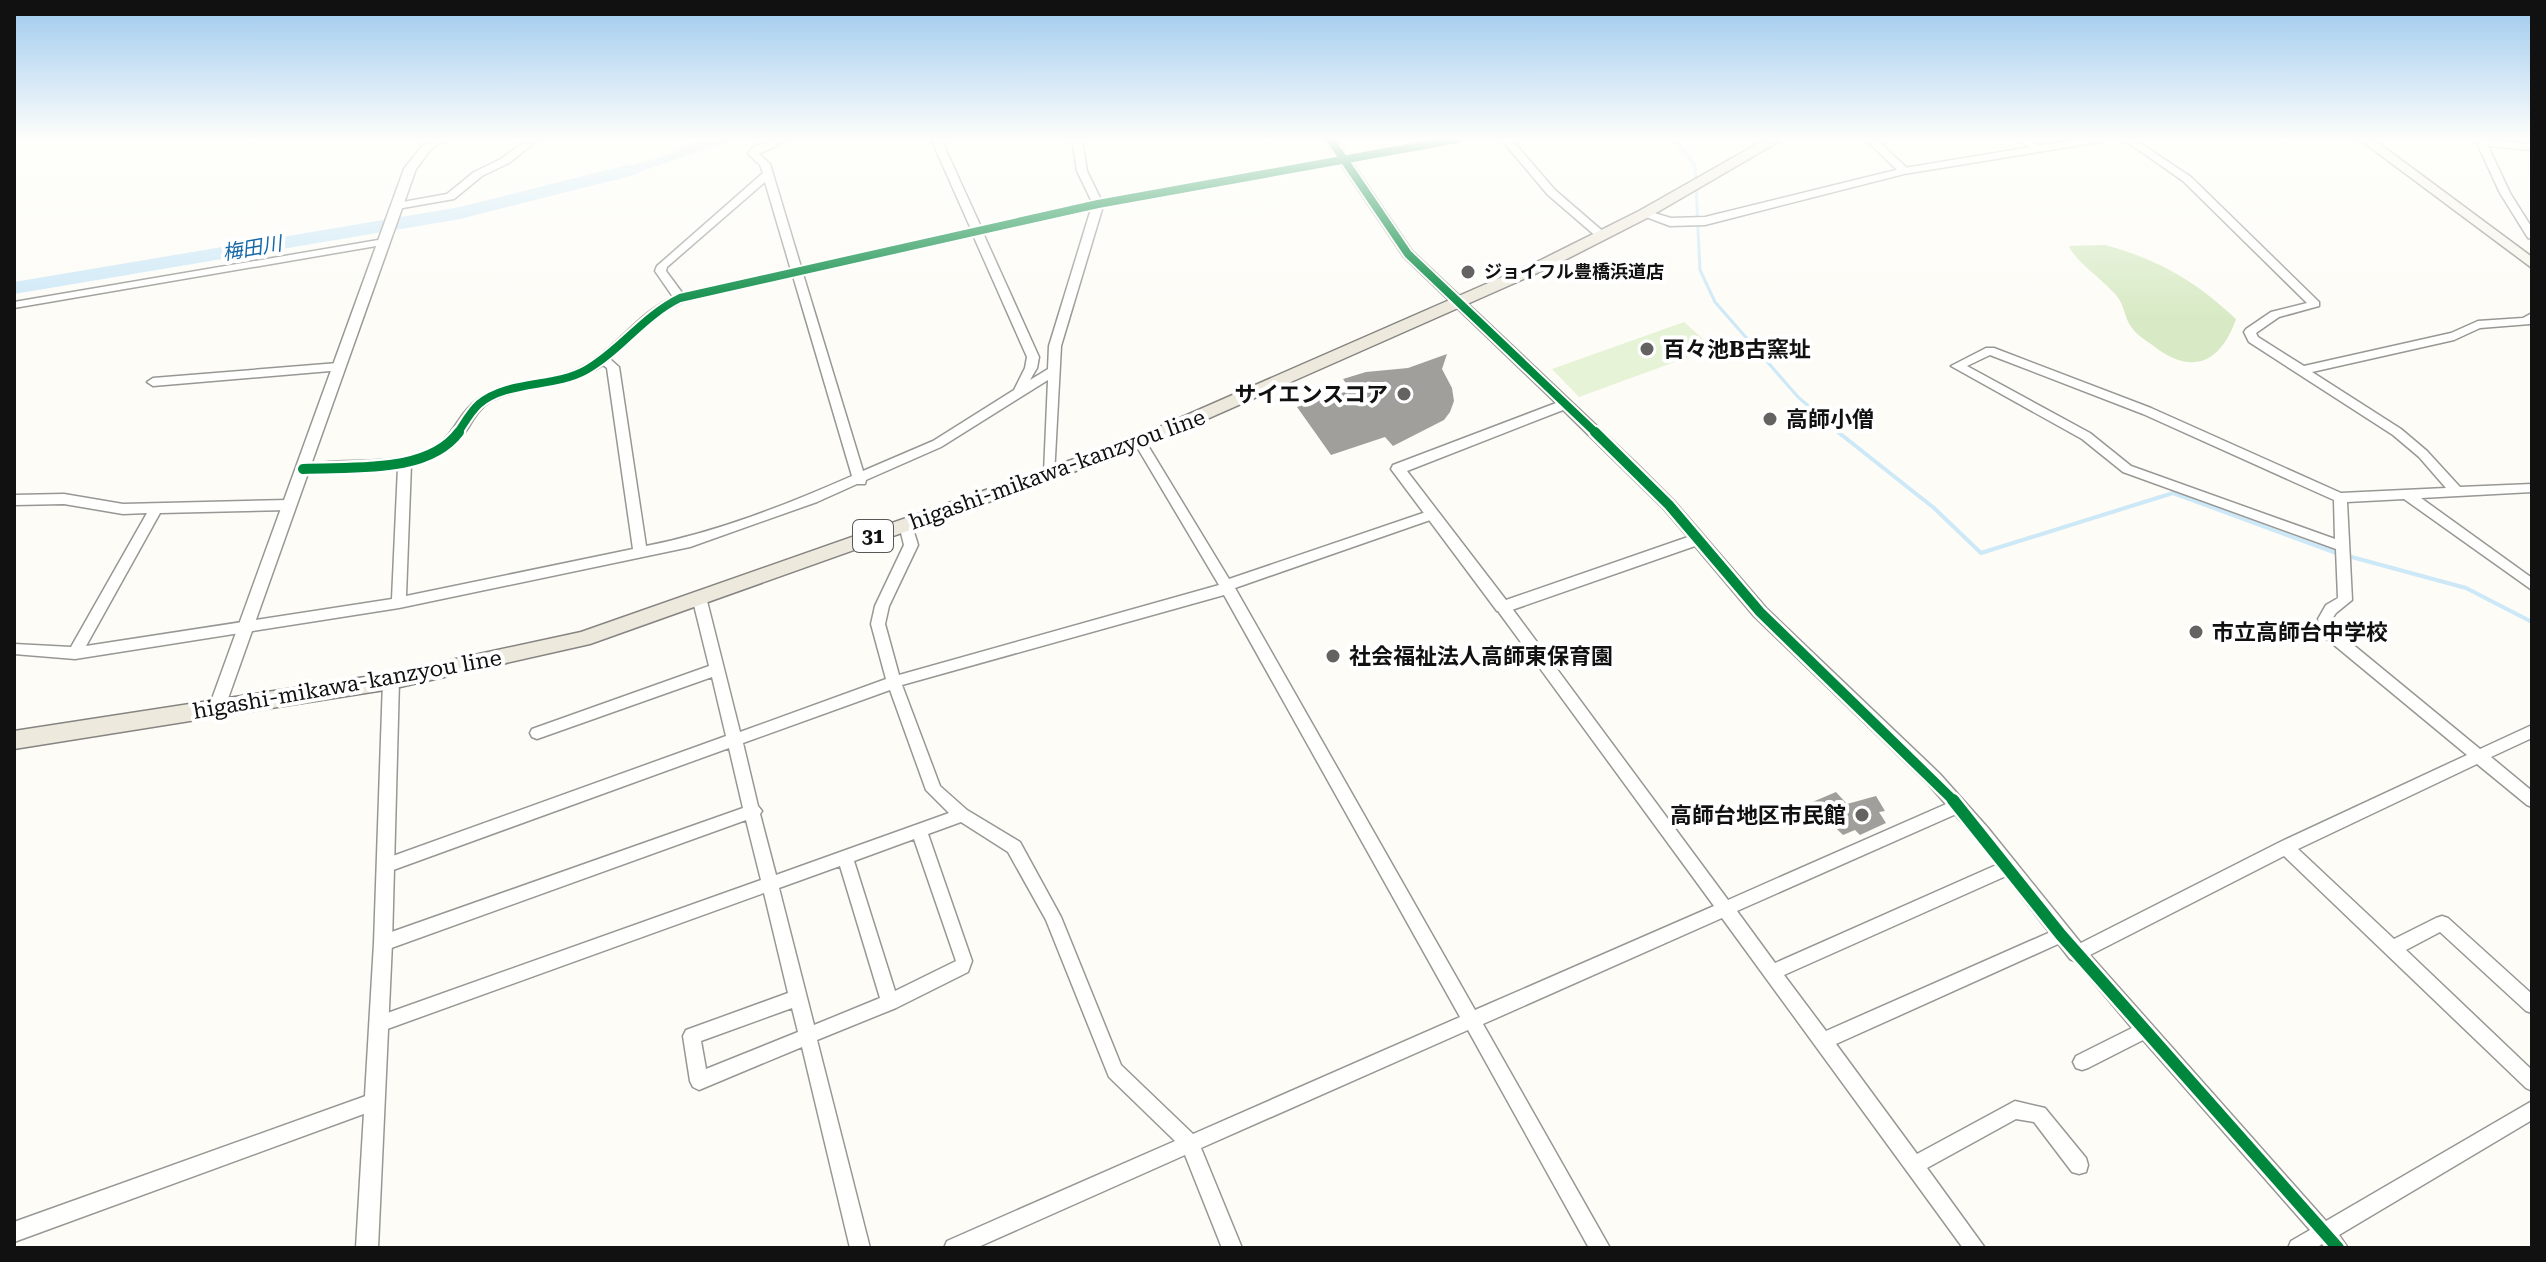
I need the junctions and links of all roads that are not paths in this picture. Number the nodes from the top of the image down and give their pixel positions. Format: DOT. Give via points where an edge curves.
graph roads {
  1 [pos="400,198"];
  2 [pos="445,198"];
  3 [pos="740,198"];
  4 [pos="775,198"];
  5 [pos="963,198"];
  6 [pos="1095,198"];
  7 [pos="1132,198"];
  8 [pos="1369,198"];
  9 [pos="1558,198"];
  10 [pos="1674,198"];
  11 [pos="1797,198"];
  12 [pos="2206,198"];
  13 [pos="2444,198"];
  14 [pos="2508,198"];
  15 [pos="1098,204"];
  16 [pos="397,206"];
  17 [pos="1644,214"];
  18 [pos="978,232"];
  19 [pos="1602,236"];
  20 [pos="2532,236"];
  21 [pos="385,241"];
  22 [pos="2532,264"];
  23 [pos="796,272"];
  24 [pos="680,298"];
  25 [pos="1459,302"];
  26 [pos="14,305"];
  27 [pos="2532,317"];
  28 [pos="602,358"];
  29 [pos="338,367"];
  30 [pos="1055,370"];
  31 [pos="2300,371"];
  32 [pos="153,382"];
  33 [pos="1014,396"];
  34 [pos="1566,404"];
  35 [pos="1140,442"];
  36 [pos="405,462"];
  37 [pos="303,469"];
  38 [pos="1050,473"];
  39 [pos="860,481"];
  40 [pos="2532,488"];
  41 [pos="2458,493"];
  42 [pos="2407,495"];
  43 [pos="2340,498"];
  44 [pos="14,500"];
  45 [pos="289,505"];
  46 [pos="156,509"];
  47 [pos="1431,515"];
  48 [pos="906,525"];
  49 [pos="1698,539"];
  50 [pos="640,553"];
  51 [pos="2344,553"];
  52 [pos="2532,585"];
  53 [pos="1227,587"];
  54 [pos="699,597"];
  55 [pos="399,603"];
  56 [pos="1503,607"];
  57 [pos="245,627"];
  58 [pos="14,649"];
  59 [pos="75,653"];
  60 [pos="718,669"];
  61 [pos="391,681"];
  62 [pos="894,682"];
  63 [pos="217,707"];
  64 [pos="2532,731"];
  65 [pos="537,733"];
  66 [pos="736,739"];
  67 [pos="14,740"];
  68 [pos="2478,756"];
  69 [pos="2532,800"];
  70 [pos="1958,806"];
  71 [pos="754,811"];
  72 [pos="962,815"];
  73 [pos="919,832"];
  74 [pos="2286,847"];
  75 [pos="846,859"];
  76 [pos="385,866"];
  77 [pos="2009,867"];
  78 [pos="772,884"];
  79 [pos="1721,908"];
  80 [pos="2061,935"];
  81 [pos="383,943"];
  82 [pos="2392,949"];
  83 [pos="2077,953"];
  84 [pos="1771,973"];
  85 [pos="799,997"];
  86 [pos="890,1002"];
  87 [pos="2532,1005"];
  88 [pos="1471,1022"];
  89 [pos="379,1024"];
  90 [pos="2145,1030"];
  91 [pos="809,1037"];
  92 [pos="1824,1041"];
  93 [pos="2082,1062"];
  94 [pos="2532,1082"];
  95 [pos="374,1102"];
  96 [pos="2532,1110"];
  97 [pos="1189,1142"];
  98 [pos="1914,1165"];
  99 [pos="2079,1165"];
  100 [pos="14,1232"];
  101 [pos="2324,1233"];
  102 [pos="367,1248"];
  103 [pos="860,1248"];
  104 [pos="954,1248"];
  105 [pos="1232,1248"];
  106 [pos="1600,1248"];
  107 [pos="1975,1248"];
  108 [pos="2298,1248"];
  109 [pos="2338,1248"];
  1 -- 16 [label="street"];
  2 -- 16 [label="street"];
  3 -- 24 [label="street" via="662,266 660,271"];
  4 -- 23 [label="street"];
  5 -- 18 [label="street"];
  6 -- 15 [label="street"];
  7 -- 15 [label="street"];
  8 -- 25 [label="street" via="1401,245"];
  9 -- 19 [label="street"];
  10 -- 17 [label="main road, higashi-mikawa-kanzyou line / 31"];
  11 -- 17 [label="street" via="1705,221 1670,222"];
  12 -- 31 [label="street" via="2315,304 2275,314 2250,332"];
  13 -- 22 [label="main road"];
  14 -- 20 [label="street"];
  15 -- 18 [label="street"];
  15 -- 30 [label="street" via="1063,312"];
  16 -- 21 [label="street"];
  17 -- 19 [label="main road, higashi-mikawa-kanzyou line / 31"];
  18 -- 23 [label="street"];
  18 -- 33 [label="street" via="1033,357"];
  19 -- 25 [label="main road, higashi-mikawa-kanzyou line / 31"];
  21 -- 26 [label="street"];
  21 -- 29 [label="street"];
  23 -- 24 [label="street"];
  23 -- 39 [label="street"];
  24 -- 28 [label="street" via="649,312"];
  25 -- 34 [label="street"];
  25 -- 35 [label="main road, higashi-mikawa-kanzyou line / 31"];
  27 -- 31 [label="street" via="2478,325 2454,336"];
  28 -- 36 [label="street" via="582,372 488,397 449,444"];
  28 -- 50 [label="street" via="613,367"];
  29 -- 32 [label="street"];
  29 -- 37 [label="street"];
  30 -- 33 [label="street"];
  30 -- 38 [label="street"];
  31 -- 41 [label="street" via="2397,432"];
  33 -- 39 [label="street" via="937,444"];
  34 -- 47 [label="street" via="1398,469"];
  34 -- 49 [label="street"];
  35 -- 38 [label="main road, higashi-mikawa-kanzyou line / 31"];
  35 -- 53 [label="street"];
  36 -- 37 [label="street"];
  36 -- 55 [label="street"];
  37 -- 45 [label="street"];
  38 -- 48 [label="main road, higashi-mikawa-kanzyou line / 31"];
  39 -- 50 [label="street" via="690,542"];
  40 -- 41 [label="street"];
  41 -- 42 [label="street"];
  42 -- 43 [label="street"];
  42 -- 52 [label="street"];
  43 -- 51 [label="street"];
  43 -- 51 [label="street" via="2162,417 1990,351 1957,366 2086,436 2127,469"];
  44 -- 46 [label="street" via="64,499"];
  45 -- 46 [label="street"];
  45 -- 57 [label="street"];
  46 -- 59 [label="street"];
  47 -- 53 [label="street"];
  47 -- 56 [label="street"];
  48 -- 54 [label="main road, higashi-mikawa-kanzyou line / 31"];
  48 -- 62 [label="street" via="911,545 878,624"];
  49 -- 56 [label="street"];
  49 -- 70 [label="street" via="1760,612"];
  50 -- 55 [label="street"];
  51 -- 68 [label="street" via="2345,600 2325,619 2327,631"];
  53 -- 62 [label="street"];
  53 -- 88 [label="street"];
  54 -- 60 [label="street"];
  54 -- 61 [label="main road, higashi-mikawa-kanzyou line / 31" via="583,639"];
  55 -- 57 [label="street"];
  56 -- 79 [label="street"];
  57 -- 59 [label="street"];
  57 -- 63 [label="street"];
  58 -- 59 [label="street"];
  60 -- 65 [label="street"];
  60 -- 66 [label="street"];
  61 -- 63 [label="main road, higashi-mikawa-kanzyou line / 31"];
  61 -- 76 [label="street"];
  62 -- 66 [label="street"];
  62 -- 72 [label="street" via="934,790"];
  63 -- 67 [label="main road, higashi-mikawa-kanzyou line / 31"];
  64 -- 68 [label="street"];
  66 -- 71 [label="street"];
  66 -- 76 [label="street"];
  68 -- 69 [label="street"];
  68 -- 74 [label="street"];
  70 -- 77 [label="street"];
  70 -- 79 [label="street"];
  71 -- 78 [label="street"];
  71 -- 81 [label="street"];
  72 -- 73 [label="street"];
  72 -- 97 [label="street" via="1014,847 1053,917 1115,1071"];
  73 -- 75 [label="street"];
  73 -- 86 [label="street" via="964,961 962,967"];
  74 -- 82 [label="street"];
  74 -- 83 [label="street"];
  75 -- 78 [label="street"];
  75 -- 86 [label="street"];
  76 -- 81 [label="street"];
  77 -- 80 [label="street"];
  77 -- 84 [label="street"];
  78 -- 85 [label="street"];
  78 -- 89 [label="street"];
  79 -- 84 [label="street"];
  79 -- 88 [label="street"];
  80 -- 83 [label="street"];
  80 -- 92 [label="street"];
  81 -- 89 [label="street"];
  82 -- 87 [label="street" via="2442,923"];
  82 -- 94 [label="street"];
  83 -- 90 [label="street"];
  84 -- 92 [label="street"];
  85 -- 91 [label="street"];
  85 -- 91 [label="street" via="692,1036 699,1081"];
  86 -- 91 [label="street"];
  88 -- 97 [label="street"];
  88 -- 106 [label="street"];
  89 -- 95 [label="street"];
  90 -- 93 [label="street"];
  90 -- 101 [label="street"];
  91 -- 103 [label="street"];
  92 -- 98 [label="street"];
  95 -- 100 [label="street"];
  95 -- 102 [label="street"];
  96 -- 101 [label="street"];
  97 -- 104 [label="street"];
  97 -- 105 [label="street"];
  98 -- 99 [label="street" via="2015,1110 2039,1114"];
  98 -- 107 [label="street"];
  101 -- 108 [label="street"];
  101 -- 109 [label="street"];
}
